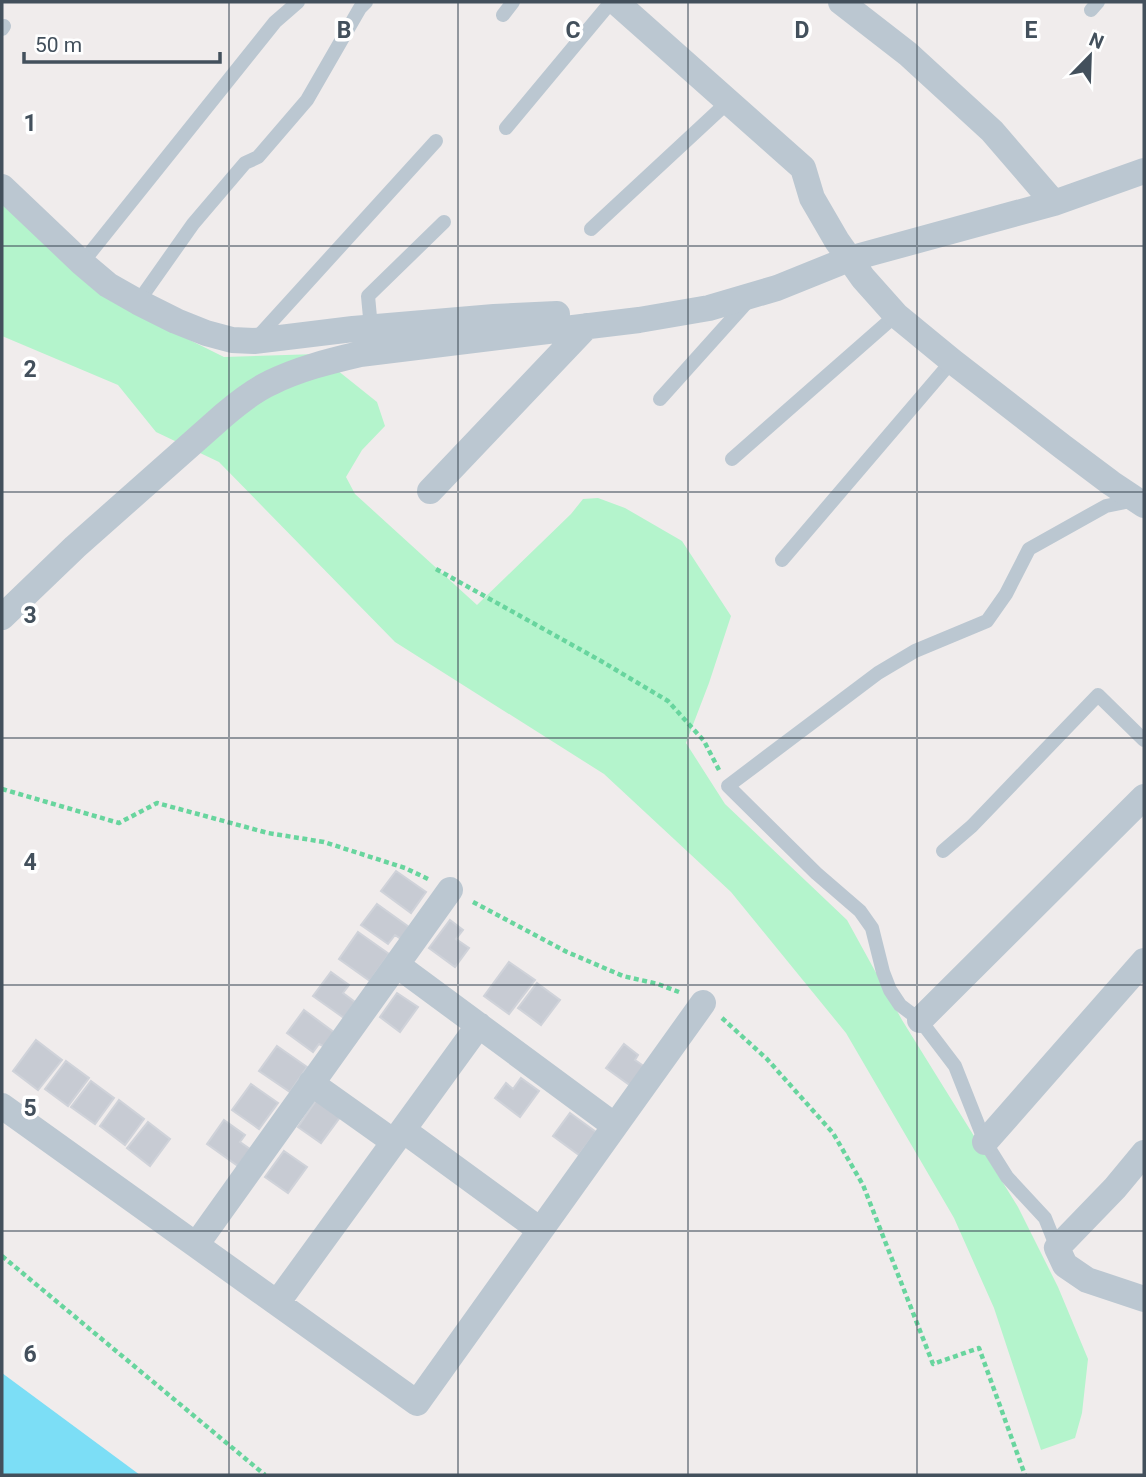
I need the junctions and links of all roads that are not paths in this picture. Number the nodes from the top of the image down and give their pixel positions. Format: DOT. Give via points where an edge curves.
graph roads {
  1 [pos="298,2"];
  2 [pos="366,2"];
  3 [pos="513,2"];
  4 [pos="614,2"];
  5 [pos="841,2"];
  6 [pos="503,15"];
  7 [pos="729,101"];
  8 [pos="506,128"];
  9 [pos="436,141"];
  10 [pos="1144,171"];
  11 [pos="2,187"];
  12 [pos="1054,203"];
  13 [pos="444,222"];
  14 [pos="591,229"];
  15 [pos="849,259"];
  16 [pos="82,263"];
  17 [pos="754,295"];
  18 [pos="138,302"];
  19 [pos="709,308"];
  20 [pos="896,315"];
  21 [pos="587,326"];
  22 [pos="371,328"];
  23 [pos="254,341"];
  24 [pos="952,361"];
  25 [pos="660,399"];
  26 [pos="732,459"];
  27 [pos="430,491"];
  28 [pos="1142,501"];
  29 [pos="782,560"];
  30 [pos="2,617"];
  31 [pos="1144,740"];
  32 [pos="1144,797"];
  33 [pos="943,851"];
  34 [pos="450,890"];
  35 [pos="1144,961"];
  36 [pos="397,965"];
  37 [pos="703,1003"];
  38 [pos="920,1020"];
  39 [pos="478,1025"];
  40 [pos="312,1083"];
  41 [pos="2,1106"];
  42 [pos="615,1126"];
  43 [pos="398,1136"];
  44 [pos="985,1142"];
  45 [pos="1144,1153"];
  46 [pos="540,1230"];
  47 [pos="196,1245"];
  48 [pos="1057,1248"];
  49 [pos="1144,1299"];
  50 [pos="277,1303"];
  1 -- 16 [label="lane" via="275,22"];
  2 -- 18 [label="lane" via="307,100 258,157 244,163 193,224"];
  3 -- 6 [label="lane"];
  4 -- 7 [label="street"];
  4 -- 8 [label="lane"];
  5 -- 12 [label="street" via="908,54 992,131"];
  7 -- 14 [label="lane"];
  7 -- 15 [label="street" via="803,167 812,198"];
  9 -- 23 [label="lane"];
  10 -- 12 [label="street"];
  11 -- 16 [label="street"];
  12 -- 15 [label="street"];
  13 -- 22 [label="lane" via="368,296"];
  15 -- 17 [label="street"];
  15 -- 20 [label="street"];
  16 -- 18 [label="street"];
  17 -- 19 [label="street"];
  17 -- 25 [label="lane"];
  18 -- 23 [label="street" via="206,333"];
  19 -- 21 [label="street"];
  19 -- 22 [label="street" via="494,317"];
  20 -- 24 [label="street"];
  20 -- 26 [label="lane"];
  21 -- 27 [label="street"];
  21 -- 30 [label="street" via="360,354 269,383 224,415"];
  22 -- 23 [label="street"];
  24 -- 28 [label="street"];
  24 -- 29 [label="lane"];
  28 -- 38 [label="lane" via="1106,506 1029,549 987,621 915,651 878,673 728,786 860,911 872,928 890,990 900,1005"];
  31 -- 33 [label="lane" via="1098,695"];
  32 -- 38 [label="street"];
  34 -- 36 [label="street"];
  35 -- 44 [label="street"];
  36 -- 39 [label="street"];
  36 -- 40 [label="street"];
  37 -- 42 [label="street"];
  38 -- 44 [label="lane" via="955,1066"];
  39 -- 42 [label="street"];
  39 -- 43 [label="street"];
  40 -- 43 [label="street"];
  40 -- 47 [label="street"];
  41 -- 47 [label="street"];
  42 -- 46 [label="street"];
  43 -- 46 [label="street"];
  43 -- 50 [label="street"];
  44 -- 48 [label="lane" via="1007,1177 1045,1218"];
  45 -- 48 [label="street"];
  46 -- 50 [label="street" via="416,1403"];
  47 -- 50 [label="street"];
  48 -- 49 [label="street" via="1065,1265 1087,1280"];
}
